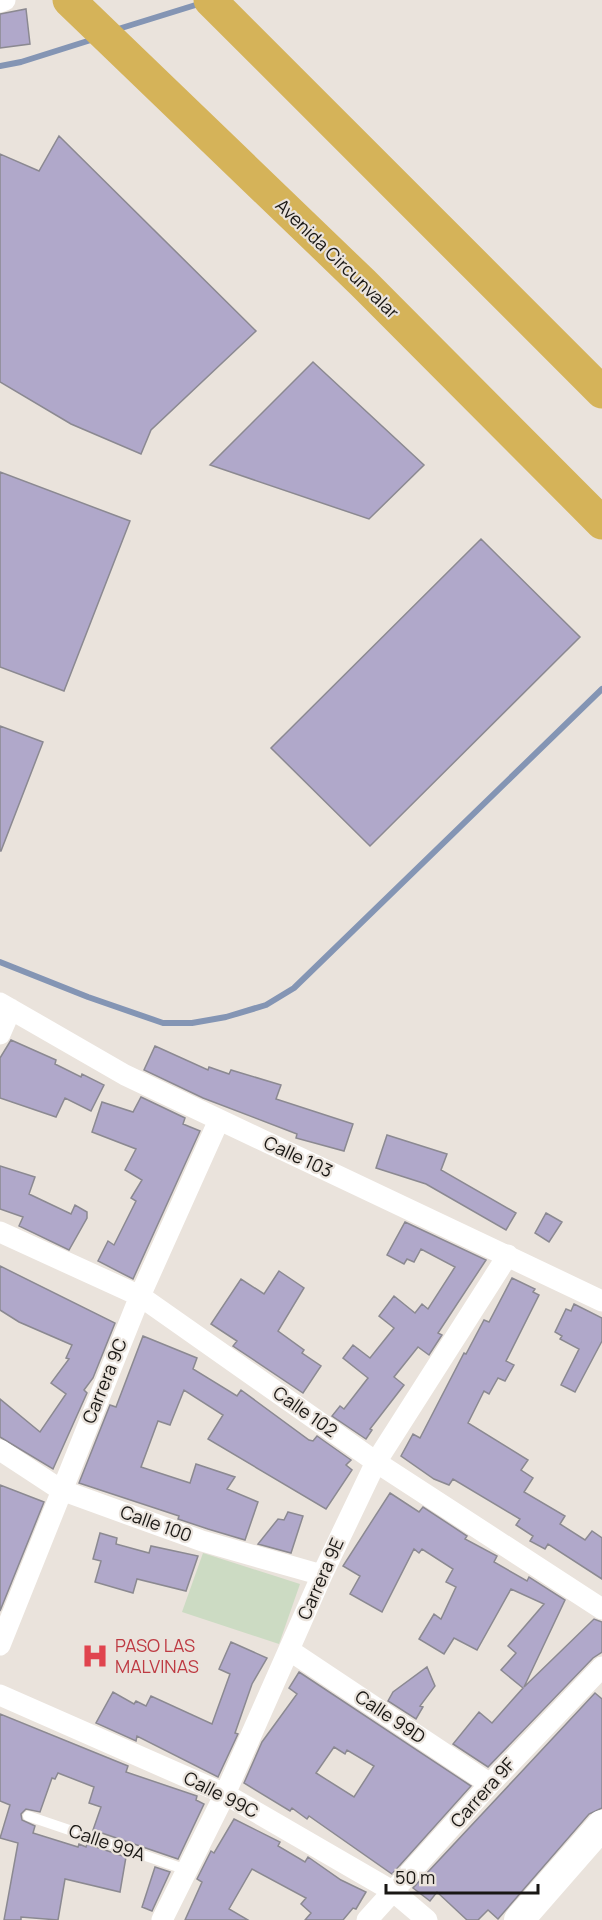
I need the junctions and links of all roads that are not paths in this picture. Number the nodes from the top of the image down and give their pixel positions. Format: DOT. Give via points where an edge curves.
graph roads {
  1 [pos="69,0"];
  2 [pos="216,5"];
  3 [pos="602,392"];
  4 [pos="602,523"];
  5 [pos="5,1006"];
  6 [pos="0,1034"];
  7 [pos="219,1120"];
  8 [pos="0,1232"];
  9 [pos="508,1255"];
  10 [pos="140,1296"];
  11 [pos="602,1301"];
  12 [pos="0,1450"];
  13 [pos="376,1462"];
  14 [pos="61,1490"];
  15 [pos="321,1575"];
  16 [pos="602,1609"];
  17 [pos="0,1645"];
  18 [pos="289,1650"];
  19 [pos="602,1667"];
  20 [pos="0,1695"];
  21 [pos="490,1784"];
  22 [pos="225,1794"];
  23 [pos="28,1816"];
  24 [pos="602,1825"];
  25 [pos="187,1870"];
  26 [pos="394,1892"];
  27 [pos="523,1918"];
  28 [pos="162,1920"];
  29 [pos="367,1920"];
  30 [pos="427,1920"];
  1 -- 4 [label="highway, Avenida Circunvalar" via="363,283"];
  2 -- 3 [label="highway"];
  5 -- 6 [label="street"];
  5 -- 7 [label="street, Calle 103" via="125,1075"];
  7 -- 9 [label="street, Calle 103"];
  7 -- 10 [label="street, Carrera 9C"];
  8 -- 10 [label="street, Calle 102"];
  9 -- 11 [label="street, Calle 103"];
  9 -- 13 [label="street, Carrera 9E"];
  10 -- 13 [label="street, Calle 102"];
  10 -- 14 [label="street, Carrera 9C"];
  12 -- 14 [label="street, Calle 100"];
  13 -- 15 [label="street, Carrera 9E"];
  13 -- 16 [label="street, Calle 102"];
  14 -- 15 [label="street, Calle 100" via="202,1540"];
  14 -- 17 [label="street, Carrera 9C"];
  15 -- 18 [label="street, Carrera 9E"];
  18 -- 21 [label="street, Calle 99D"];
  18 -- 22 [label="street, Carrera 9E"];
  19 -- 21 [label="street, Carrera 9F"];
  20 -- 22 [label="street, Calle 99C"];
  21 -- 26 [label="street, Carrera 9F"];
  22 -- 25 [label="street, Carrera 9E"];
  22 -- 26 [label="street, Calle 99C"];
  23 -- 25 [label="lane, Calle 99A"];
  24 -- 27 [label="street"];
  25 -- 28 [label="street, Carrera 9E"];
  26 -- 29 [label="street, Carrera 9F"];
  26 -- 30 [label="street, Calle 99C"];
}
